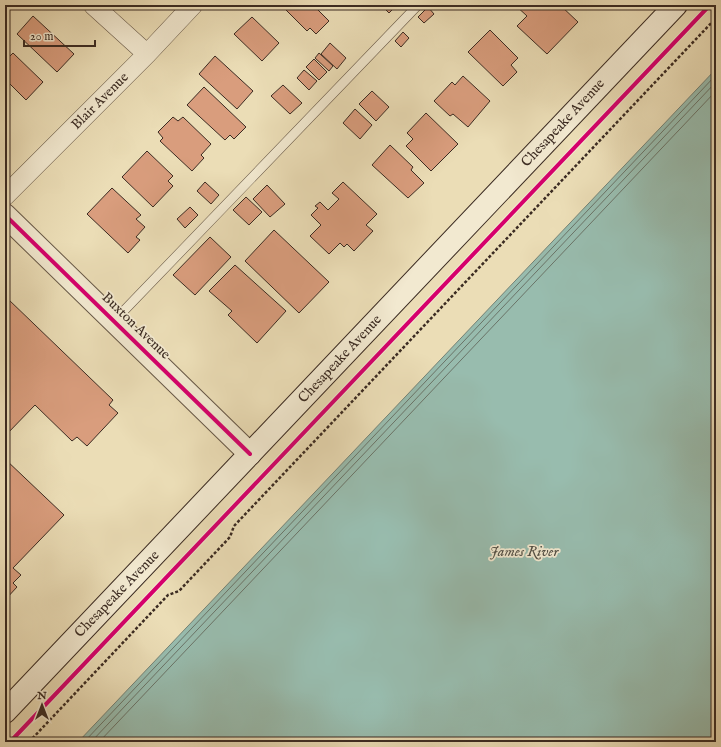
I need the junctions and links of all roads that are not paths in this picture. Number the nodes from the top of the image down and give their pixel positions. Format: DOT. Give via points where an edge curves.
graph roads {
  1 [pos="93,5"];
  2 [pos="193,5"];
  3 [pos="418,5"];
  4 [pos="676,5"];
  5 [pos="147,54"];
  6 [pos="5,196"];
  7 [pos="5,215"];
  8 [pos="114,320"];
  9 [pos="250,454"];
  10 [pos="5,712"];
  1 -- 5 [label="street"];
  2 -- 5 [label="street, Blair Avenue"];
  3 -- 8 [label="lane"];
  4 -- 9 [label="main road, Chesapeake Avenue"];
  5 -- 6 [label="street, Blair Avenue"];
  7 -- 8 [label="main road, Buxton Avenue"];
  8 -- 9 [label="main road, Buxton Avenue"];
  9 -- 10 [label="main road, Chesapeake Avenue"];
}
